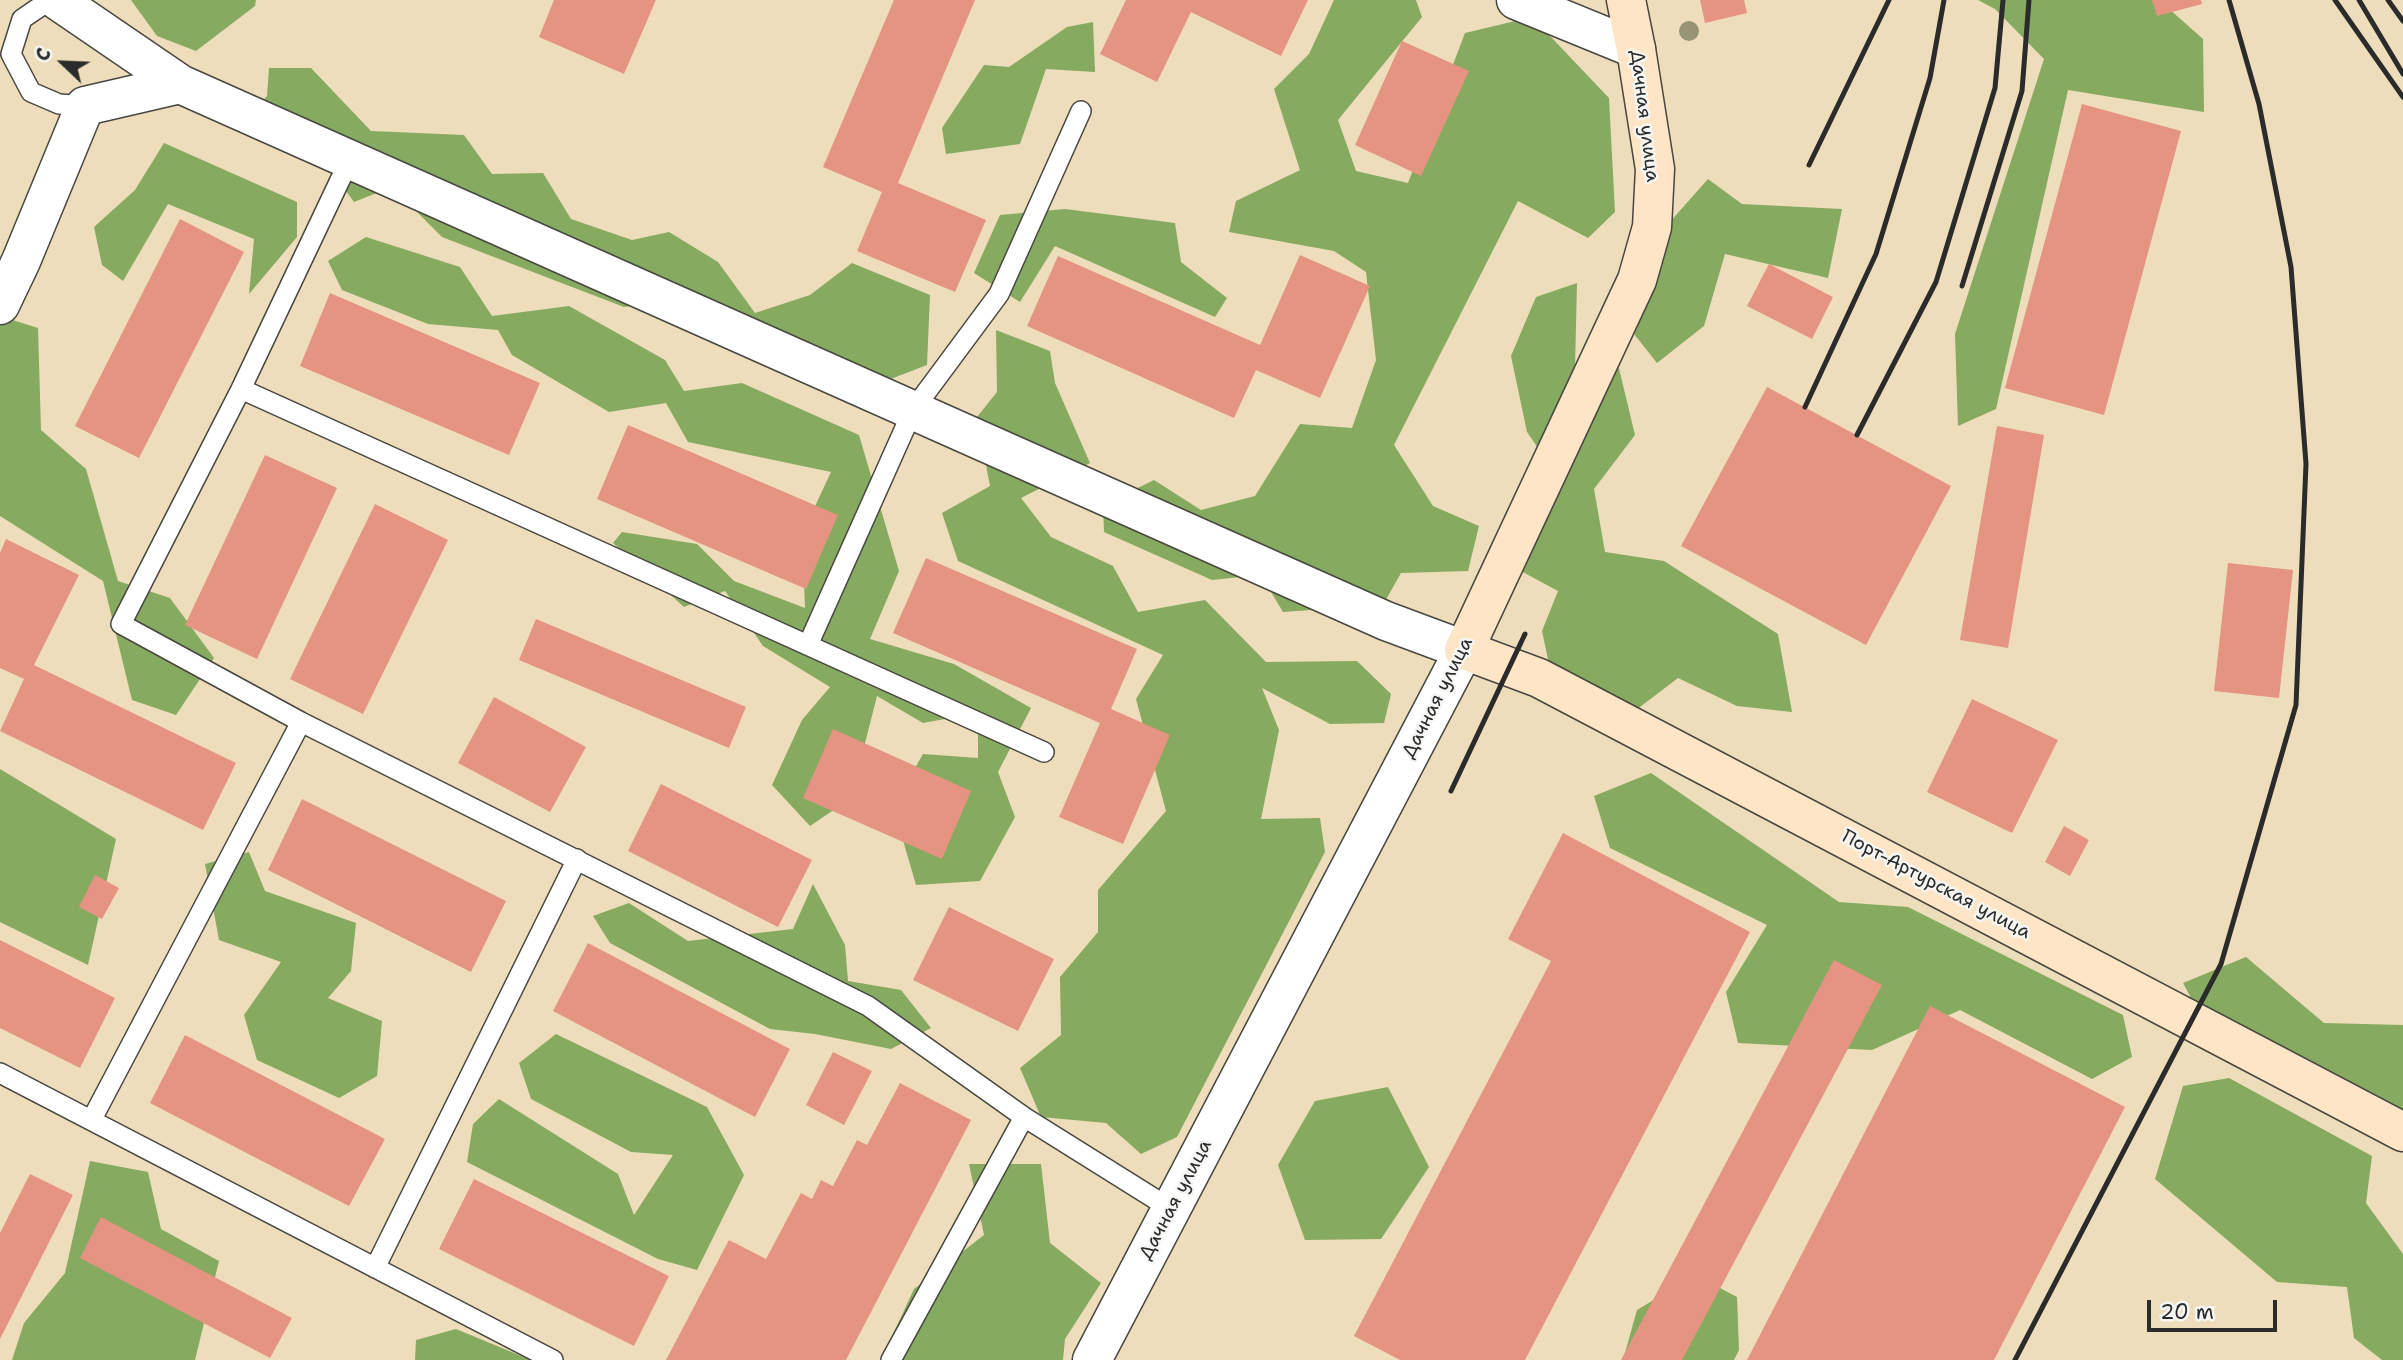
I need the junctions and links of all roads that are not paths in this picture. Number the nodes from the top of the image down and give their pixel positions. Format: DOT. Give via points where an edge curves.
graph roads {
  1 [pos="50,0"];
  2 [pos="57,0"];
  3 [pos="1516,0"];
  4 [pos="1626,0"];
  5 [pos="1636,50"];
  6 [pos="180,83"];
  7 [pos="85,106"];
  8 [pos="1081,111"];
  9 [pos="350,159"];
  10 [pos="0,305"];
  11 [pos="240,389"];
  12 [pos="913,410"];
  13 [pos="808,645"];
  14 [pos="1464,650"];
  15 [pos="301,722"];
  16 [pos="1044,752"];
  17 [pos="577,859"];
  18 [pos="0,1073"];
  19 [pos="1024,1117"];
  20 [pos="92,1119"];
  21 [pos="2403,1132"];
  22 [pos="1171,1209"];
  23 [pos="374,1268"];
  24 [pos="554,1360"];
  25 [pos="891,1360"];
  26 [pos="1092,1360"];
  1 -- 7 [label="lane" via="22,19 11,54 31,92 59,104"];
  2 -- 6 [label="street"];
  3 -- 5 [label="street"];
  4 -- 5 [label="street, Дачная улица"];
  5 -- 14 [label="street, Дачная улица" via="1655,169 1652,227 1637,280"];
  6 -- 7 [label="street"];
  6 -- 9 [label="street"];
  7 -- 10 [label="street"];
  8 -- 12 [label="lane" via="999,294"];
  9 -- 11 [label="lane"];
  9 -- 12 [label="street"];
  11 -- 13 [label="lane"];
  11 -- 15 [label="lane" via="121,624"];
  12 -- 13 [label="lane"];
  12 -- 14 [label="street" via="1386,621"];
  13 -- 16 [label="lane"];
  14 -- 21 [label="street, Порт-Артурская улица" via="1539,678"];
  14 -- 22 [label="street, Дачная улица"];
  15 -- 17 [label="lane"];
  15 -- 20 [label="lane"];
  17 -- 19 [label="lane" via="868,1006"];
  17 -- 23 [label="lane"];
  18 -- 20 [label="lane"];
  19 -- 22 [label="lane"];
  19 -- 25 [label="lane"];
  20 -- 23 [label="lane"];
  22 -- 26 [label="street, Дачная улица"];
  23 -- 24 [label="lane"];
}
